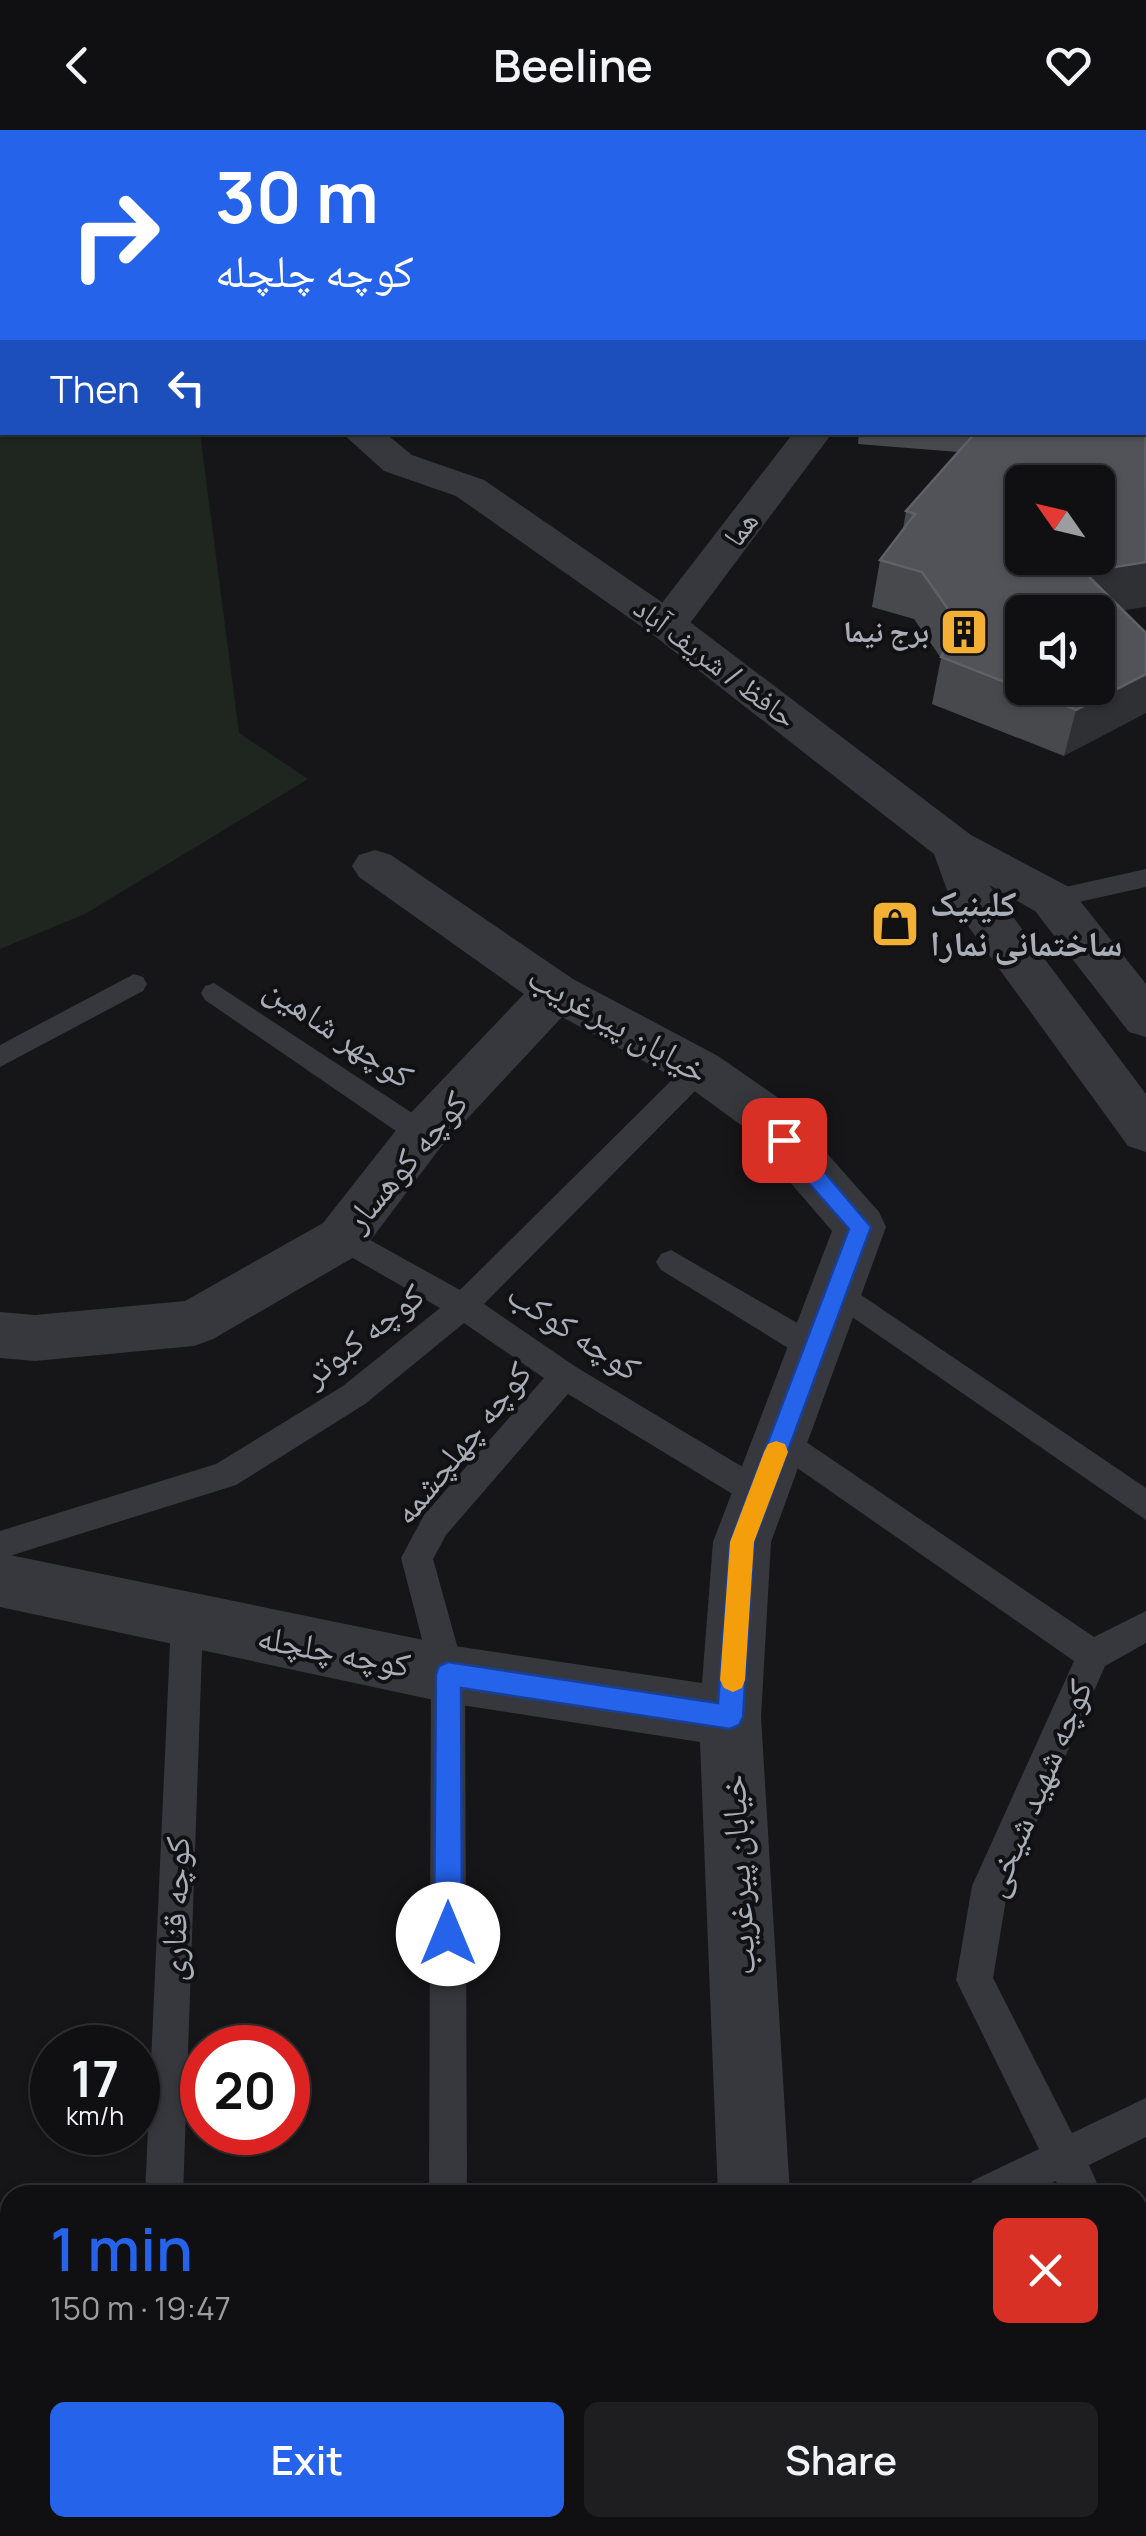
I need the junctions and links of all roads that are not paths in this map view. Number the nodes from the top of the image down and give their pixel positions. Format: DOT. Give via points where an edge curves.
graph roads {
  1 [pos="364,435"];
  2 [pos="812,435"];
  3 [pos="444,442"];
  4 [pos="470,488"];
  5 [pos="667,625"];
  6 [pos="955,846"];
  7 [pos="374,866"];
  8 [pos="1146,878"];
  9 [pos="1052,898"];
  10 [pos="134,984"];
  11 [pos="556,992"];
  12 [pos="214,993"];
  13 [pos="1146,1019"];
  14 [pos="0,1057"];
  15 [pos="700,1069"];
  16 [pos="1146,1132"];
  17 [pos="422,1134"];
  18 [pos="342,1238"];
  19 [pos="671,1262"];
  20 [pos="836,1290"];
  21 [pos="462,1306"];
  22 [pos="0,1336"];
  23 [pos="814,1348"];
  24 [pos="565,1376"];
  25 [pos="781,1439"];
  26 [pos="760,1494"];
  27 [pos="1146,1506"];
  28 [pos="0,1545"];
  29 [pos="0,1580"];
  30 [pos="187,1622"];
  31 [pos="1143,1633"];
  32 [pos="1093,1655"];
  33 [pos="448,1674"];
  34 [pos="730,1717"];
  35 [pos="1146,2118"];
  36 [pos="1065,2159"];
  37 [pos="164,2185"];
  38 [pos="448,2185"];
  39 [pos="753,2185"];
  40 [pos="1008,2185"];
  41 [pos="1078,2185"];
  1 -- 4 [label="street, حافظ / شریف آباد" via="398,463"];
  2 -- 5 [label="street, هما"];
  3 -- 4 [label="street, حافظ / شریف آباد" via="458,451"];
  4 -- 5 [label="street, حافظ / شریف آباد"];
  5 -- 6 [label="street, حافظ / شریف آباد"];
  6 -- 9 [label="street, حافظ / شریف آباد"];
  6 -- 16 [label="street" via="968,892"];
  7 -- 11 [label="street, خیابان پیرغریب"];
  8 -- 9 [label="lane"];
  9 -- 13 [label="street, حافظ / شریف آباد"];
  10 -- 14 [label="lane"];
  11 -- 15 [label="street, خیابان پیرغریب"];
  11 -- 17 [label="street, کوچه کوهسار"];
  12 -- 17 [label="lane, کوچهر شاهین"];
  15 -- 20 [label="street, خیابان پیرغریب" via="758,1111 860,1227"];
  15 -- 21 [label="lane, کوچه کبوتر"];
  17 -- 18 [label="street, کوچه کوهسار"];
  18 -- 21 [label="lane, کوچه کوکب"];
  18 -- 22 [label="street, کوچه کوهسار" via="194,1323"];
  19 -- 23 [label="lane"];
  20 -- 23 [label="street, خیابان پیرغریب"];
  20 -- 27 [label="lane"];
  21 -- 24 [label="lane, کوچه کوکب"];
  21 -- 28 [label="lane, کوچه کبوتر" via="354,1395 225,1474"];
  23 -- 25 [label="street, خیابان پیرغریب"];
  24 -- 26 [label="lane, کوچه کوکب"];
  24 -- 33 [label="lane, کوچه چهلچشمه" via="435,1525 417,1558"];
  25 -- 26 [label="street, خیابان پیرغریب"];
  25 -- 32 [label="lane"];
  26 -- 34 [label="street, خیابان پیرغریب" via="742,1542"];
  29 -- 30 [label="street, کوچه چلچله"];
  30 -- 33 [label="street, کوچه چلچله"];
  30 -- 37 [label="lane, کوچه قناری"];
  31 -- 32 [label="lane, کوچه شهید شیخی"];
  32 -- 36 [label="lane, کوچه شهید شیخی" via="990,1886 974,1980"];
  33 -- 34 [label="street, کوچه چلچله"];
  33 -- 38 [label="lane"];
  34 -- 39 [label="street, خیابان پیرغریب"];
  35 -- 36 [label="lane"];
  36 -- 40 [label="lane"];
  36 -- 41 [label="lane, کوچه شهید شیخی"];
}
